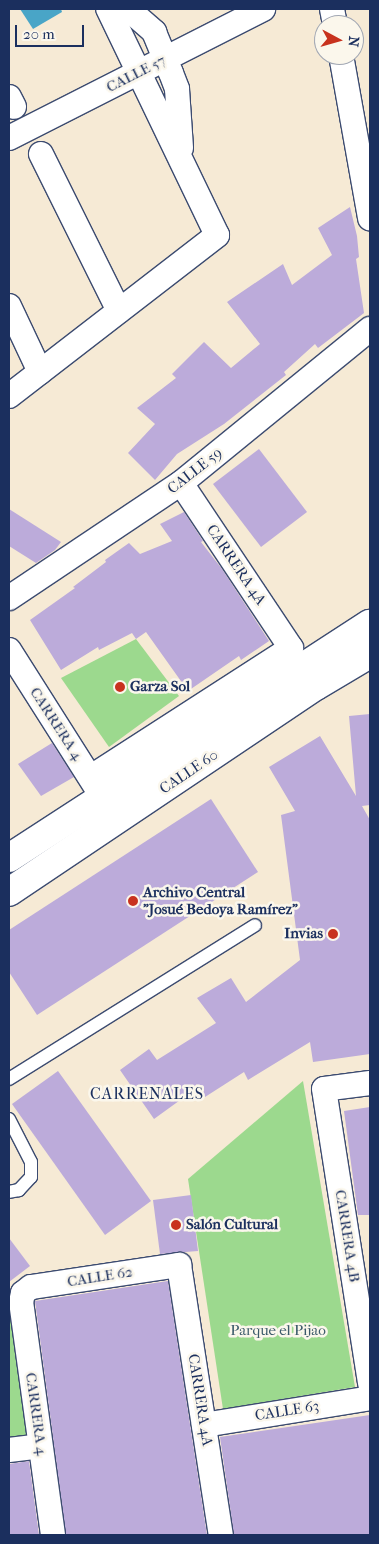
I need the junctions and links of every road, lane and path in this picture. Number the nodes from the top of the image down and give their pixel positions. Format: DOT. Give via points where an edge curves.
graph roads {
  1 [pos="108,9"];
  2 [pos="128,9"];
  3 [pos="263,9"];
  4 [pos="166,60"];
  5 [pos="342,65"];
  6 [pos="140,73"];
  7 [pos="9,138"];
  8 [pos="40,154"];
  9 [pos="182,161"];
  10 [pos="370,218"];
  11 [pos="9,306"];
  12 [pos="119,311"];
  13 [pos="370,329"];
  14 [pos="40,372"];
  15 [pos="9,396"];
  16 [pos="182,483"];
  17 [pos="9,598"];
  18 [pos="370,624"];
  19 [pos="9,650"];
  20 [pos="370,654"];
  21 [pos="304,667"];
  22 [pos="96,788"];
  23 [pos="9,858"];
  24 [pos="9,892"];
  25 [pos="254,926"];
  26 [pos="9,1079"];
  27 [pos="370,1083"];
  28 [pos="9,1119"];
  29 [pos="9,1192"];
  30 [pos="179,1265"];
  31 [pos="24,1293"];
  32 [pos="370,1383"];
  33 [pos="370,1398"];
  34 [pos="204,1424"];
  35 [pos="40,1446"];
  36 [pos="9,1450"];
  37 [pos="53,1535"];
  38 [pos="221,1535"];
  1 -- 6 [label="street"];
  2 -- 4 [label="street" via="154,32"];
  3 -- 4 [label="street, CALLE 57"];
  4 -- 6 [label="street, CALLE 57"];
  4 -- 9 [label="street" via="177,89"];
  5 -- 10 [label="street"];
  6 -- 7 [label="street, CALLE 57"];
  6 -- 9 [label="street"];
  8 -- 12 [label="street"];
  9 -- 12 [label="street" via="217,235"];
  11 -- 14 [label="street"];
  12 -- 14 [label="street"];
  13 -- 16 [label="street, CALLE 59"];
  14 -- 15 [label="street"];
  16 -- 17 [label="street, CALLE 59"];
  16 -- 21 [label="street, CARRERA 4A"];
  18 -- 21 [label="main road, CALLE 60"];
  19 -- 22 [label="street, CARRERA 4"];
  20 -- 21 [label="main road, CALLE 60"];
  21 -- 22 [label="main road, CALLE 60"];
  21 -- 24 [label="main road, CALLE 60"];
  22 -- 23 [label="main road, CALLE 60"];
  25 -- 26 [label="lane"];
  27 -- 32 [label="street, CARRERA 4B" via="324,1089"];
  28 -- 29 [label="lane" via="31,1162 31,1177 19,1190"];
  30 -- 31 [label="street, CALLE 62" via="31,1288"];
  30 -- 34 [label="street, CARRERA 4A"];
  31 -- 35 [label="street, CARRERA 4" via="21,1302"];
  33 -- 34 [label="street, CALLE 63"];
  34 -- 38 [label="street, CARRERA 4A"];
  35 -- 36 [label="street"];
  35 -- 37 [label="street, CARRERA 4"];
}
